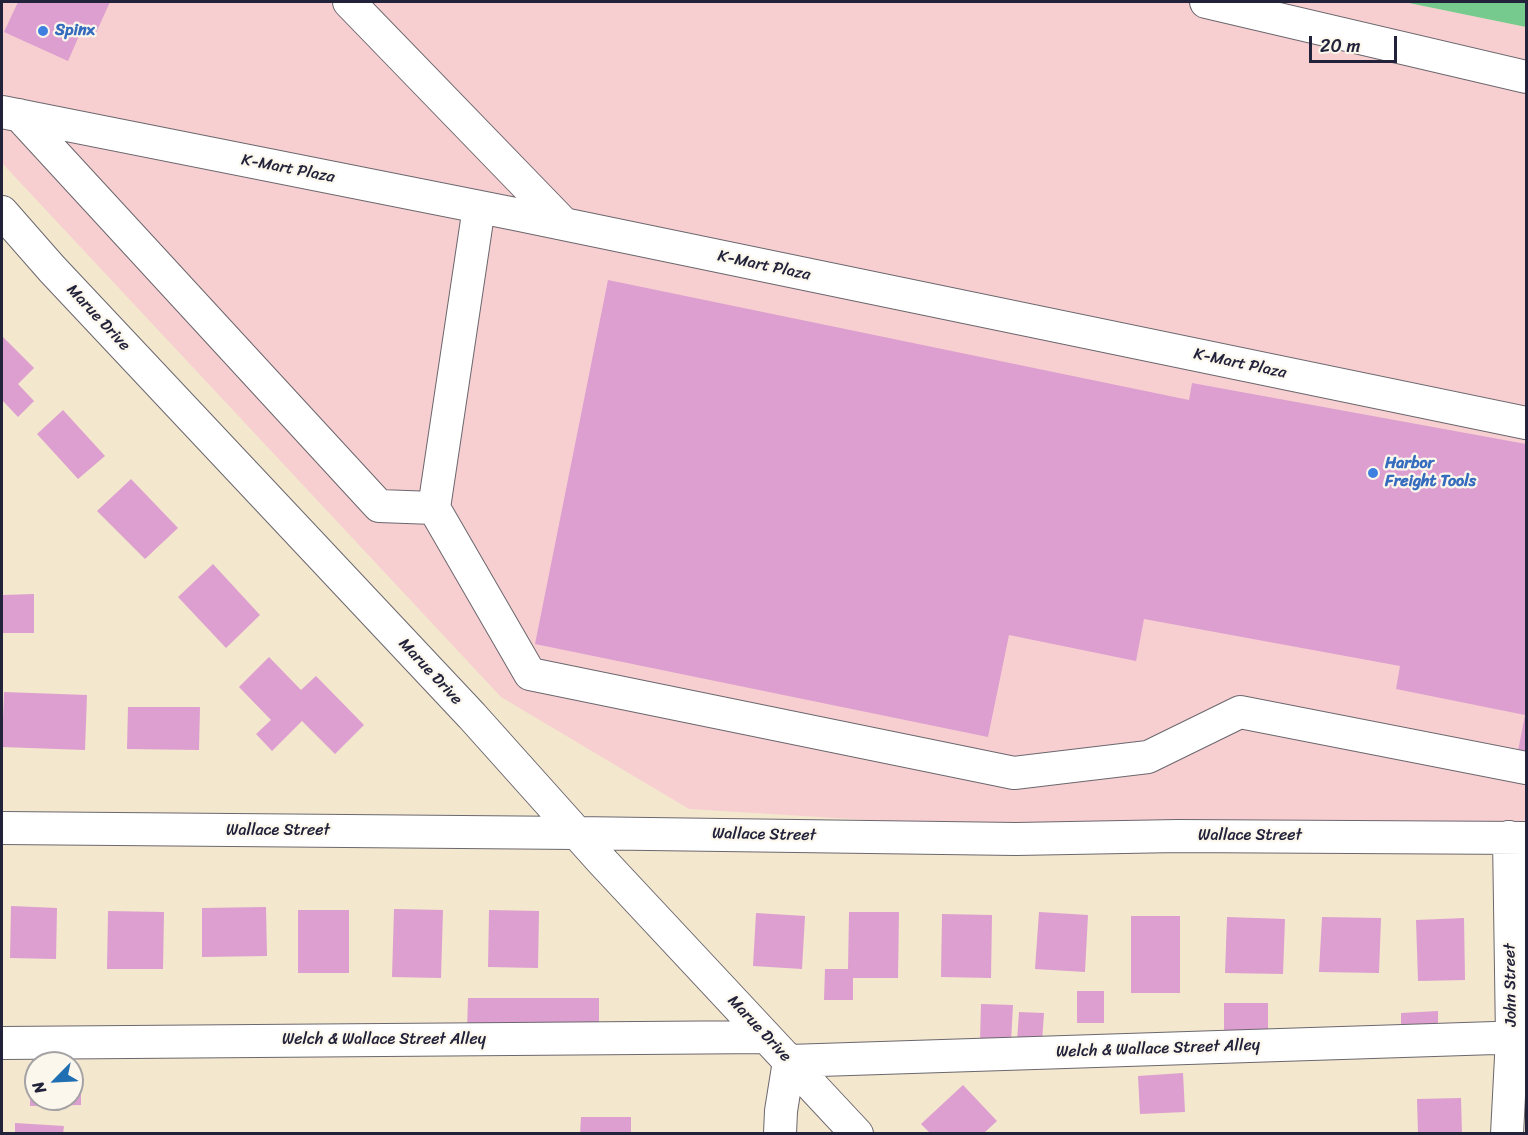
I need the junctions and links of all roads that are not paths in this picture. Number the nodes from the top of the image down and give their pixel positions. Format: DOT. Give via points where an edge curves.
graph roads {
  1 [pos="350,2"];
  2 [pos="1206,2"];
  3 [pos="1527,77"];
  4 [pos="10,113"];
  5 [pos="479,207"];
  6 [pos="2,212"];
  7 [pos="564,224"];
  8 [pos="1527,423"];
  9 [pos="434,508"];
  10 [pos="1527,768"];
  11 [pos="2,828"];
  12 [pos="576,833"];
  13 [pos="1518,837"];
  14 [pos="766,1036"];
  15 [pos="1519,1037"];
  16 [pos="2,1043"];
  17 [pos="789,1061"];
  18 [pos="780,1134"];
  19 [pos="857,1134"];
  20 [pos="1507,1134"];
  1 -- 7 [label="street"];
  2 -- 3 [label="street"];
  4 -- 5 [label="street, K-Mart Plaza"];
  4 -- 9 [label="street" via="380,506"];
  5 -- 7 [label="street, K-Mart Plaza"];
  5 -- 9 [label="street"];
  6 -- 12 [label="street, Marue Drive" via="472,716"];
  7 -- 8 [label="street, K-Mart Plaza"];
  9 -- 10 [label="street" via="530,674 1014,773 1148,757 1240,712"];
  11 -- 12 [label="street, Wallace Street"];
  12 -- 13 [label="street, Wallace Street" via="1016,838"];
  12 -- 14 [label="street, Marue Drive"];
  13 -- 15 [label="street, John Street"];
  14 -- 16 [label="street, Welch & Wallace Street Alley"];
  14 -- 17 [label="street, Marue Drive"];
  15 -- 17 [label="street, Welch & Wallace Street Alley"];
  15 -- 20 [label="street, John Street"];
  17 -- 18 [label="street"];
  17 -- 19 [label="street, Marue Drive"];
}
